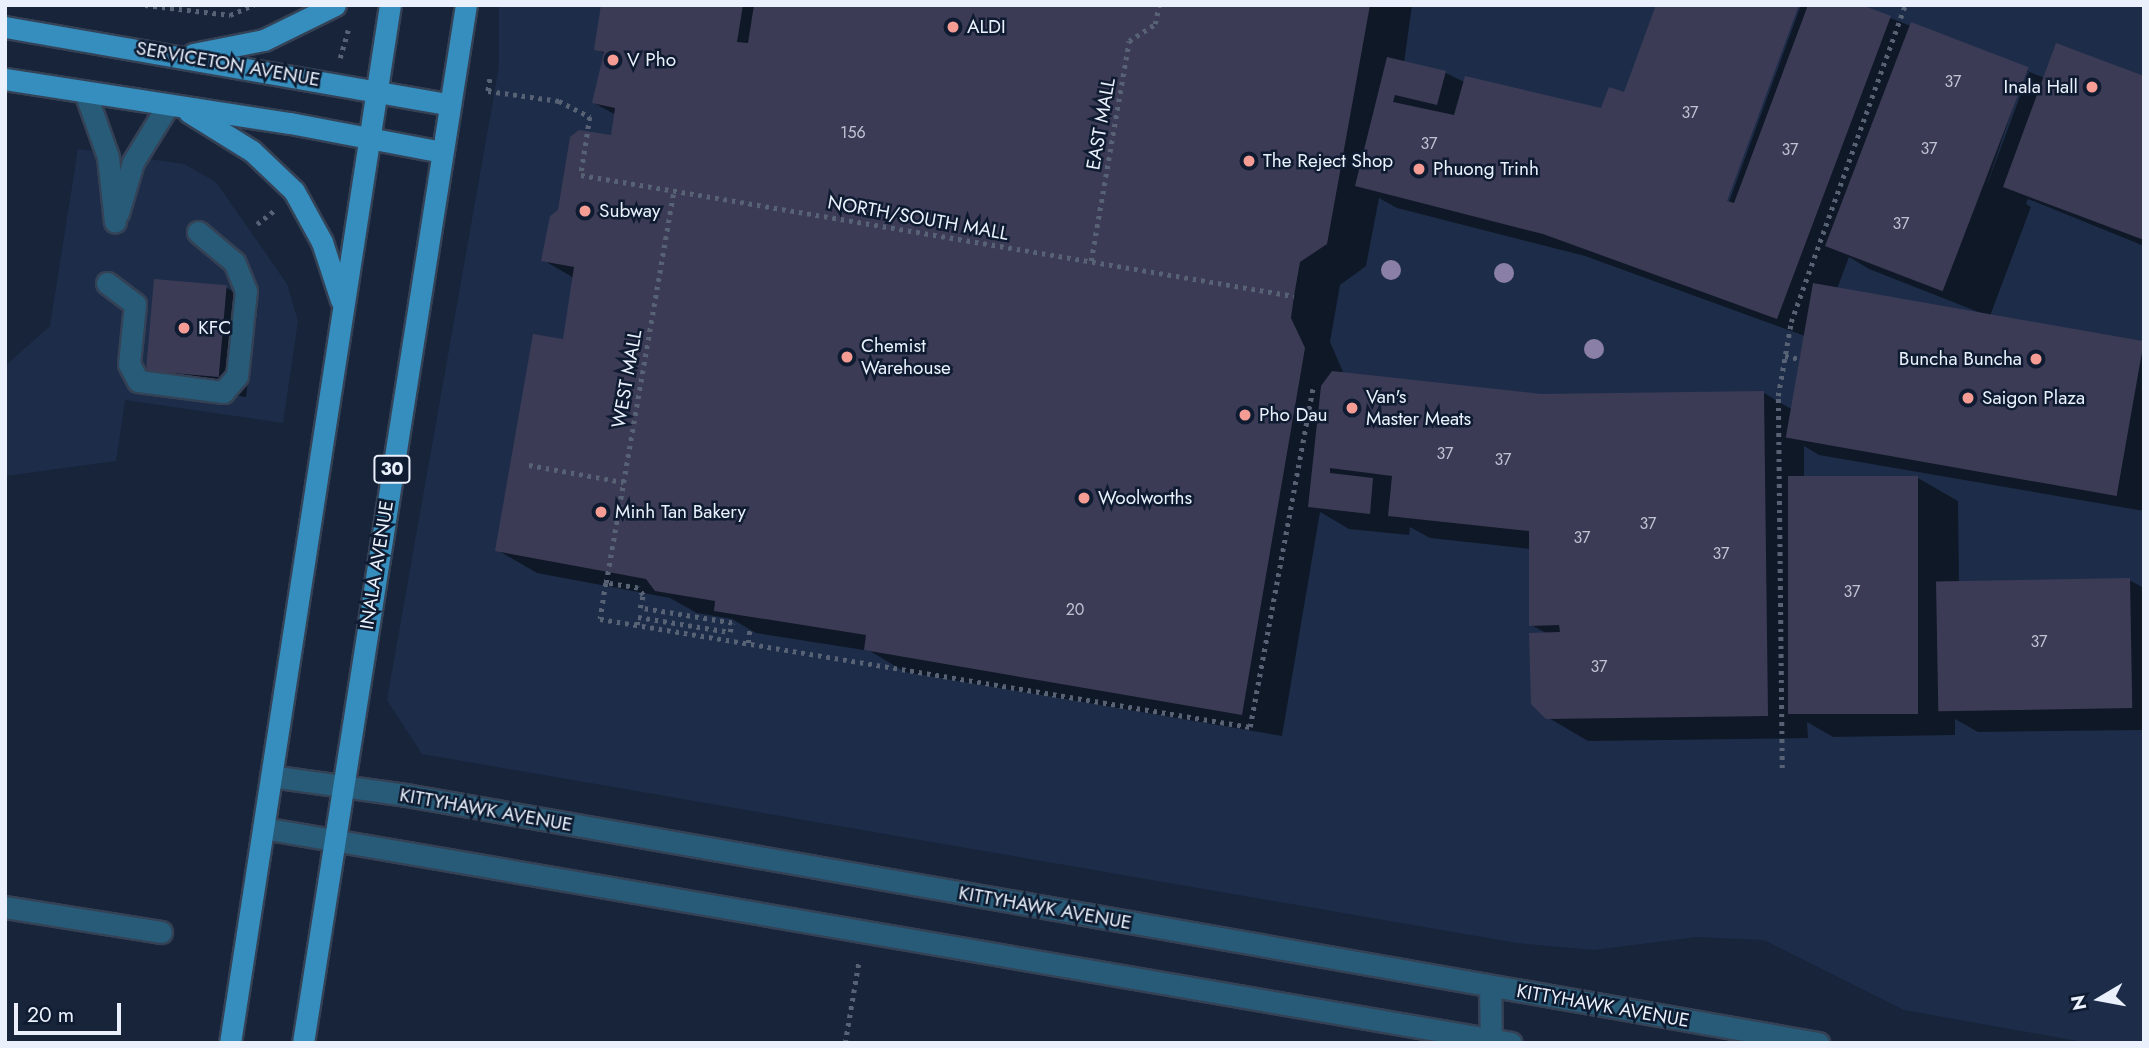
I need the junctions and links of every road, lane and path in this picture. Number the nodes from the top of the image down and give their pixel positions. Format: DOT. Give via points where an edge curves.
graph roads {
  1 [pos="145,5"];
  2 [pos="254,5"];
  3 [pos="390,5"];
  4 [pos="466,5"];
  5 [pos="1159,5"];
  6 [pos="1905,5"];
  7 [pos="341,12"];
  8 [pos="5,27"];
  9 [pos="184,56"];
  10 [pos="338,62"];
  11 [pos="5,79"];
  12 [pos="490,79"];
  13 [pos="376,90"];
  14 [pos="85,92"];
  15 [pos="450,105"];
  16 [pos="175,106"];
  17 [pos="369,136"];
  18 [pos="442,152"];
  19 [pos="674,191"];
  20 [pos="281,206"];
  21 [pos="257,224"];
  22 [pos="198,232"];
  23 [pos="1091,261"];
  24 [pos="107,283"];
  25 [pos="1294,296"];
  26 [pos="342,302"];
  27 [pos="1785,356"];
  28 [pos="1800,359"];
  29 [pos="1313,386"];
  30 [pos="529,465"];
  31 [pos="623,482"];
  32 [pos="606,583"];
  33 [pos="637,625"];
  34 [pos="750,626"];
  35 [pos="748,643"];
  36 [pos="1782,768"];
  37 [pos="271,776"];
  38 [pos="342,786"];
  39 [pos="264,828"];
  40 [pos="334,840"];
  41 [pos="5,907"];
  42 [pos="862,928"];
  43 [pos="161,932"];
  44 [pos="1490,986"];
  45 [pos="1498,1042"];
  46 [pos="230,1043"];
  47 [pos="303,1043"];
  48 [pos="845,1043"];
  49 [pos="1818,1043"];
  1 -- 2 [label="path" via="230,15"];
  3 -- 13 [label="main road"];
  4 -- 15 [label="main road, INALA AVENUE / 30"];
  5 -- 23 [label="path, EAST MALL" via="1155,24 1129,41"];
  6 -- 27 [label="path" via="1791,322"];
  7 -- 9 [label="main road" via="264,40"];
  7 -- 10 [label="path" via="348,41"];
  8 -- 9 [label="main road, SERVICETON AVENUE"];
  9 -- 13 [label="main road, SERVICETON AVENUE"];
  11 -- 14 [label="main road"];
  12 -- 19 [label="path, NORTH/SOUTH MALL" via="488,91 559,101 590,117 580,175"];
  13 -- 15 [label="main road, SERVICETON AVENUE"];
  13 -- 17 [label="main road"];
  14 -- 16 [label="main road"];
  14 -- 16 [label="street" via="108,157 115,222 133,162"];
  15 -- 18 [label="main road, INALA AVENUE / 30"];
  16 -- 17 [label="main road"];
  16 -- 26 [label="main road" via="252,151 294,191 322,242"];
  17 -- 18 [label="main road"];
  17 -- 26 [label="main road"];
  18 -- 38 [label="main road, INALA AVENUE / 30"];
  19 -- 23 [label="path, NORTH/SOUTH MALL"];
  19 -- 31 [label="path, WEST MALL"];
  20 -- 21 [label="path"];
  22 -- 24 [label="street" via="234,262 246,291 237,376 223,393 138,382 129,364 135,304"];
  23 -- 25 [label="path, NORTH/SOUTH MALL"];
  26 -- 37 [label="main road"];
  27 -- 28 [label="path"];
  27 -- 36 [label="path" via="1778,397"];
  29 -- 35 [label="path" via="1250,727"];
  30 -- 31 [label="path"];
  31 -- 32 [label="path, WEST MALL"];
  32 -- 33 [label="path, WEST MALL" via="600,619"];
  32 -- 33 [label="path" via="638,588 643,595 640,608 732,624 730,632 638,617"];
  33 -- 35 [label="path"];
  34 -- 35 [label="path"];
  37 -- 38 [label="street, KITTYHAWK AVENUE"];
  37 -- 39 [label="main road"];
  38 -- 40 [label="main road, INALA AVENUE / 30"];
  38 -- 44 [label="street, KITTYHAWK AVENUE"];
  39 -- 40 [label="street"];
  39 -- 46 [label="main road"];
  40 -- 42 [label="street"];
  40 -- 47 [label="main road, INALA AVENUE / 30"];
  41 -- 43 [label="street"];
  42 -- 45 [label="street"];
  42 -- 48 [label="path"];
  44 -- 45 [label="street"];
  44 -- 49 [label="street, KITTYHAWK AVENUE"];
}
